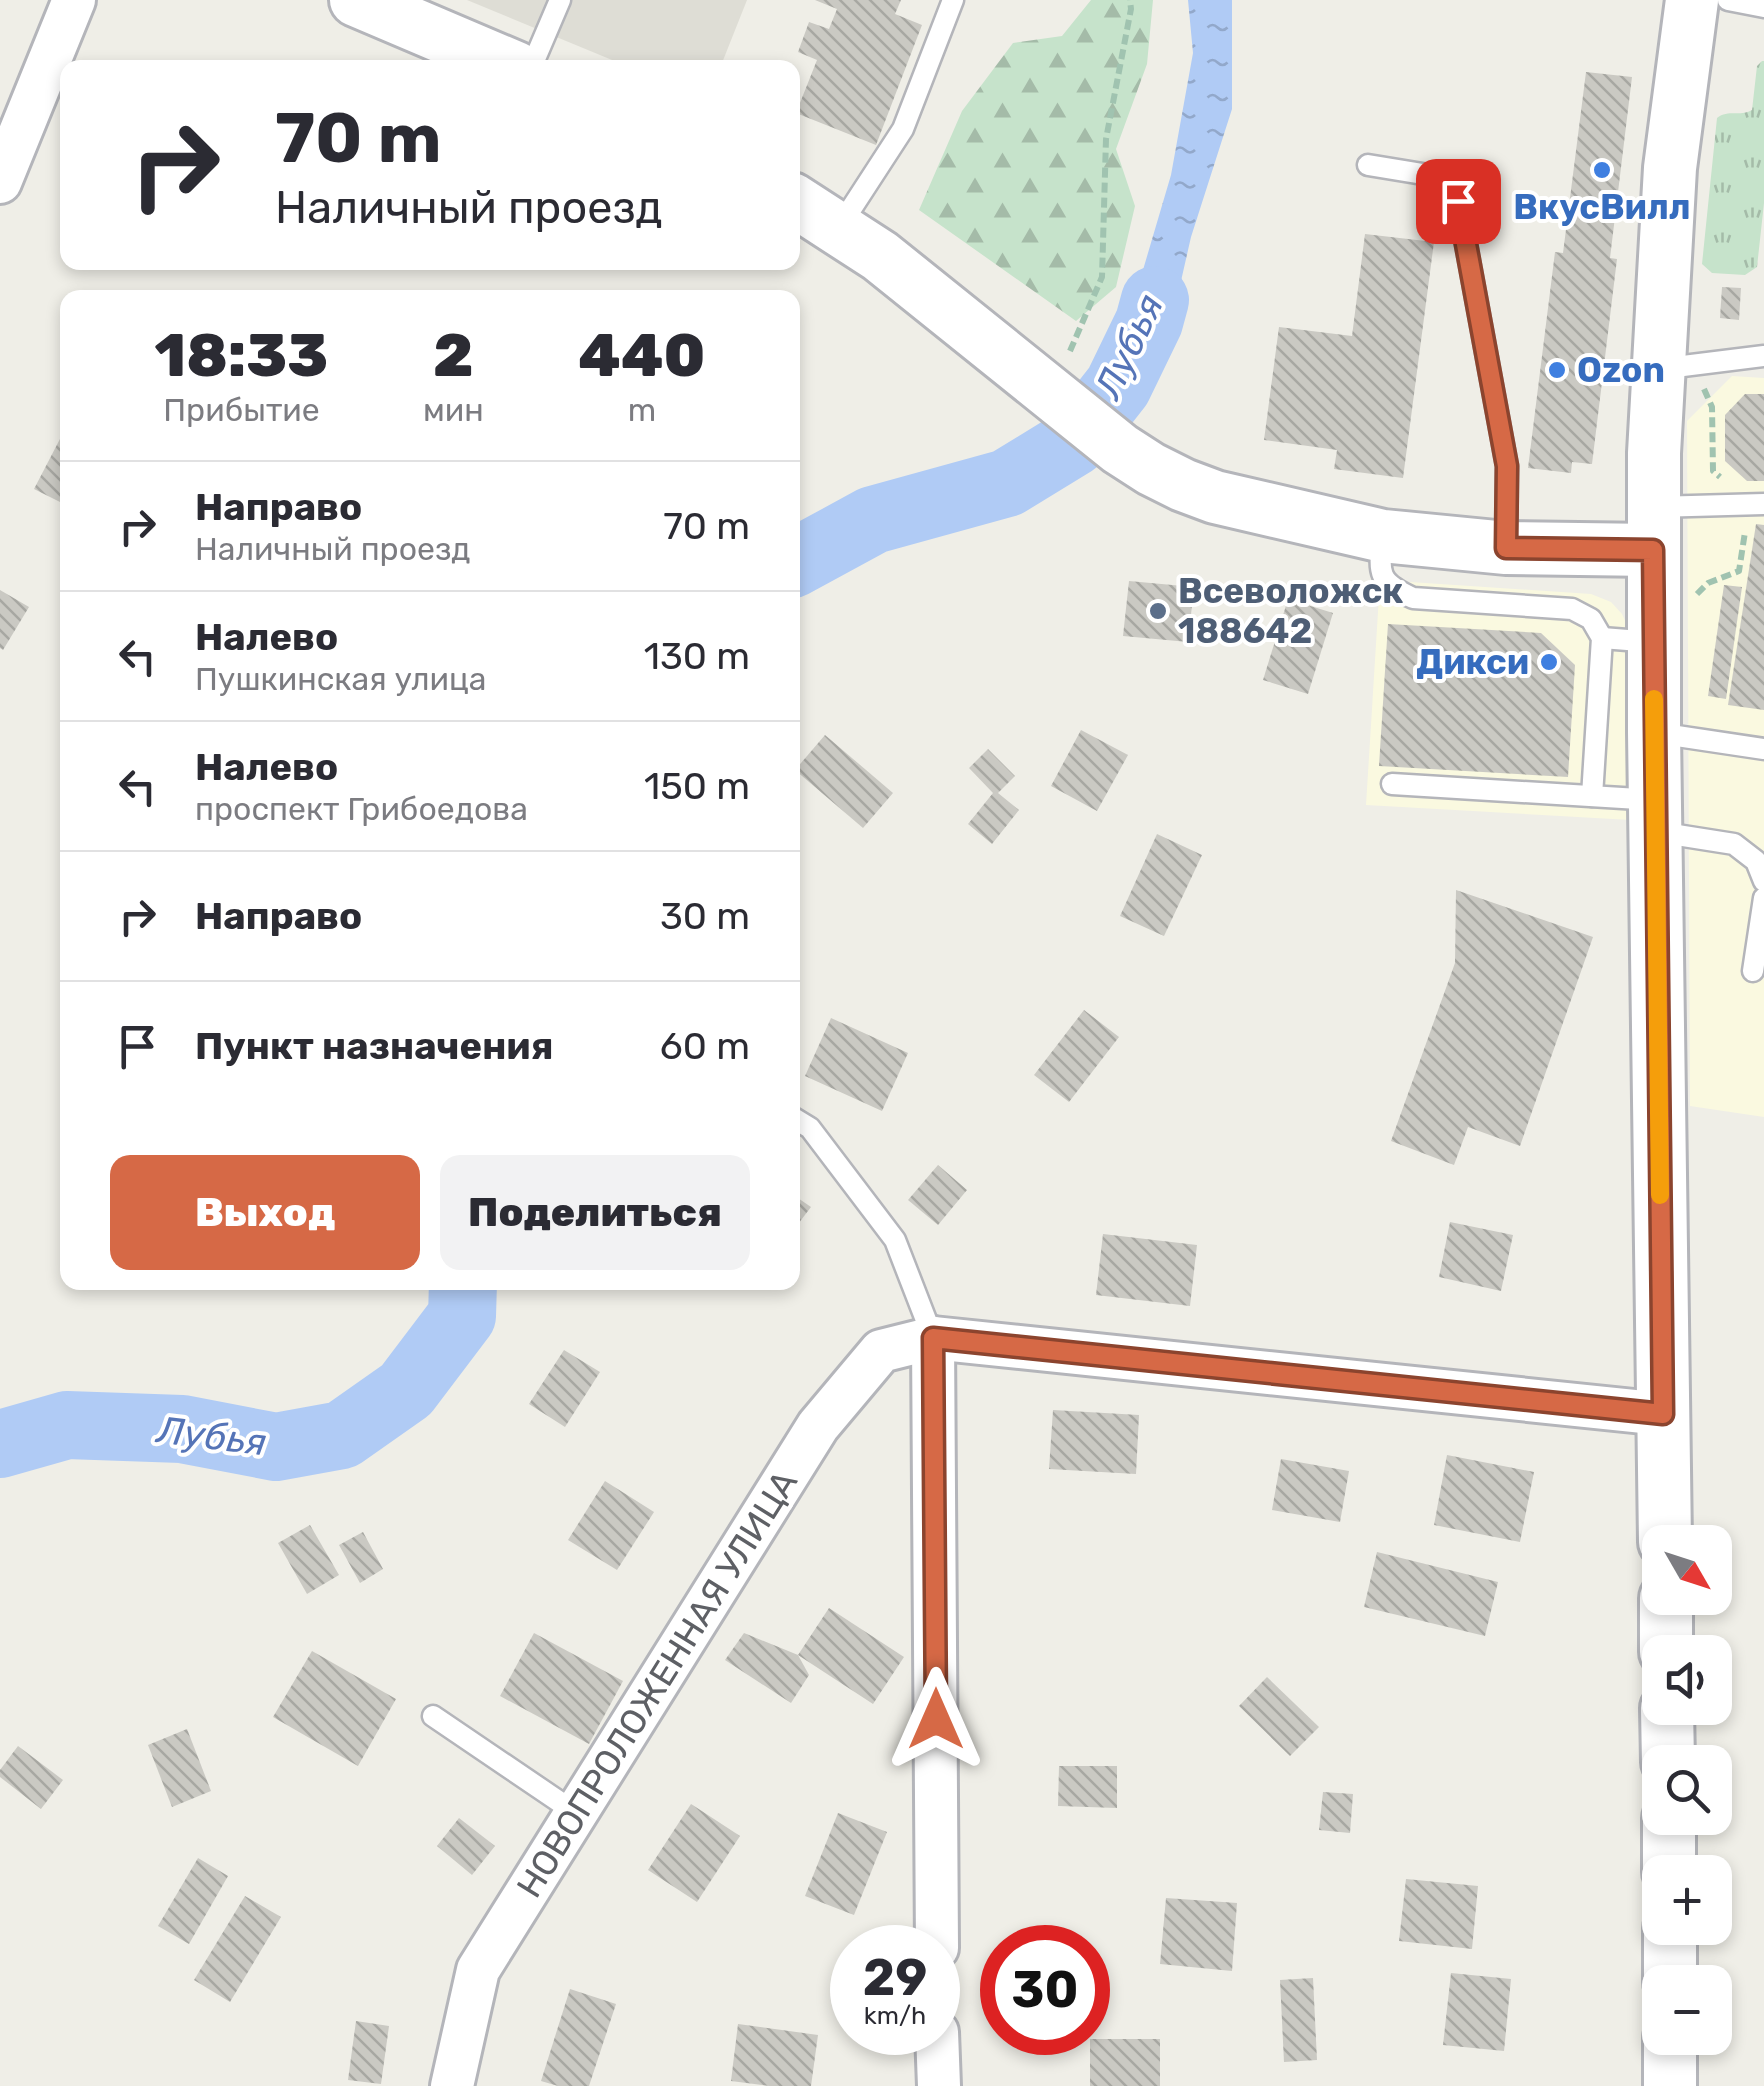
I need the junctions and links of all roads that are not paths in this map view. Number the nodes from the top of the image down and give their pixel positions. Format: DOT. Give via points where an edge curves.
graph roads {
  1 [pos="74,0"];
  2 [pos="356,0"];
  3 [pos="560,0"];
  4 [pos="953,0"];
  5 [pos="1692,0"];
  6 [pos="1728,0"];
  7 [pos="1764,7"];
  8 [pos="497,60"];
  9 [pos="534,60"];
  10 [pos="1368,165"];
  11 [pos="0,182"];
  12 [pos="800,204"];
  13 [pos="838,229"];
  14 [pos="1764,356"];
  15 [pos="1657,370"];
  16 [pos="1756,504"];
  17 [pos="1653,528"];
  18 [pos="1384,536"];
  19 [pos="1506,548"];
  20 [pos="1602,638"];
  21 [pos="1654,642"];
  22 [pos="1654,732"];
  23 [pos="1764,748"];
  24 [pos="1392,784"];
  25 [pos="1592,796"];
  26 [pos="1656,816"];
  27 [pos="1764,881"];
  28 [pos="1764,898"];
  29 [pos="1754,971"];
  30 [pos="800,1121"];
  31 [pos="933,1338"];
  32 [pos="1663,1414"];
  33 [pos="1665,1525"];
  34 [pos="433,1716"];
  35 [pos="576,1812"];
  36 [pos="937,1925"];
  37 [pos="938,2055"];
  38 [pos="1670,2055"];
  39 [pos="452,2086"];
  40 [pos="939,2086"];
  41 [pos="1670,2086"];
  1 -- 11 [label="street"];
  2 -- 8 [label="street"];
  3 -- 9 [label="lane"];
  4 -- 13 [label="lane" via="903,129"];
  5 -- 15 [label="street" via="1670,168"];
  6 -- 7 [label="lane"];
  10 -- 19 [label="lane" via="1434,176 1458,201 1507,466"];
  12 -- 13 [label="street"];
  13 -- 18 [label="street" via="1054,378 1120,450 1151,469 1215,497"];
  14 -- 15 [label="lane"];
  15 -- 17 [label="street"];
  16 -- 17 [label="lane"];
  17 -- 19 [label="street"];
  17 -- 21 [label="street"];
  18 -- 19 [label="street"];
  18 -- 20 [label="lane" via="1379,567 1390,588 1413,598 1572,608"];
  20 -- 21 [label="lane"];
  20 -- 25 [label="lane"];
  21 -- 22 [label="street"];
  22 -- 23 [label="lane"];
  22 -- 26 [label="street"];
  24 -- 25 [label="lane"];
  25 -- 26 [label="lane"];
  26 -- 27 [label="lane" via="1734,844 1756,861"];
  26 -- 32 [label="street"];
  28 -- 29 [label="lane"];
  30 -- 31 [label="lane" via="895,1240"];
  31 -- 32 [label="street, НОВОПРОЛОЖЕННАЯ УЛИЦА"];
  31 -- 35 [label="street, НОВОПРОЛОЖЕННАЯ УЛИЦА" via="881,1350 818,1426"];
  31 -- 36 [label="street"];
  32 -- 33 [label="street"];
  34 -- 35 [label="lane"];
  35 -- 39 [label="street, НОВОПРОЛОЖЕННАЯ УЛИЦА" via="478,1970"];
  37 -- 40 [label="street"];
  38 -- 41 [label="street"];
}
